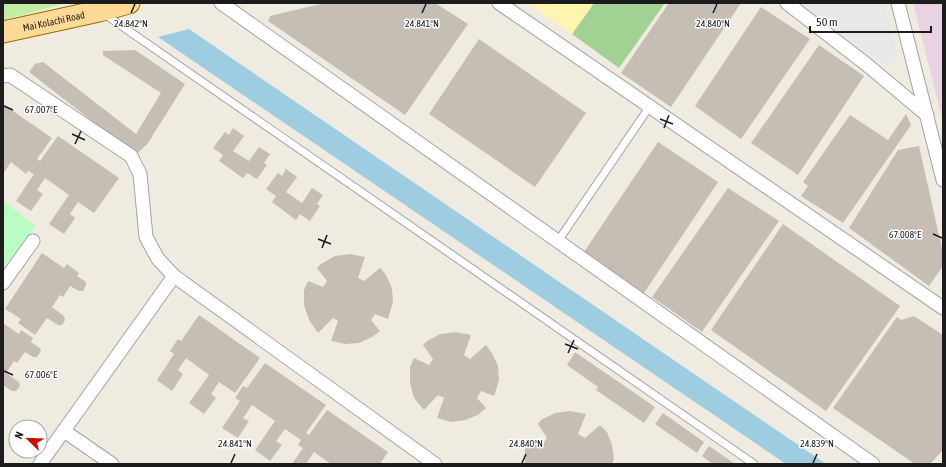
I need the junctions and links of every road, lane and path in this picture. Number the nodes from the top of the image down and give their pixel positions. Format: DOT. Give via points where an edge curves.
graph roads {
  1 [pos="129,3"];
  2 [pos="221,3"];
  3 [pos="499,3"];
  4 [pos="787,3"];
  5 [pos="898,3"];
  6 [pos="100,11"];
  7 [pos="3,32"];
  8 [pos="3,76"];
  9 [pos="650,106"];
  10 [pos="926,115"];
  11 [pos="943,180"];
  12 [pos="33,241"];
  13 [pos="558,241"];
  14 [pos="174,276"];
  15 [pos="3,283"];
  16 [pos="943,308"];
  17 [pos="64,431"];
  18 [pos="431,463"];
  19 [pos="40,464"];
  20 [pos="112,464"];
  21 [pos="754,464"];
  22 [pos="873,464"];
  1 -- 6 [label="main road, Mai Kolachi Road"];
  2 -- 13 [label="street"];
  3 -- 9 [label="street"];
  4 -- 10 [label="street" via="866,64"];
  5 -- 10 [label="street"];
  6 -- 7 [label="main road, Mai Kolachi Road"];
  6 -- 21 [label="lane"];
  8 -- 14 [label="street" via="10,76 131,156 140,174 146,237 158,259"];
  9 -- 13 [label="lane"];
  9 -- 16 [label="street"];
  10 -- 11 [label="street"];
  12 -- 15 [label="street"];
  13 -- 22 [label="street"];
  14 -- 17 [label="street"];
  14 -- 18 [label="street"];
  17 -- 19 [label="street"];
  17 -- 20 [label="street"];
}
